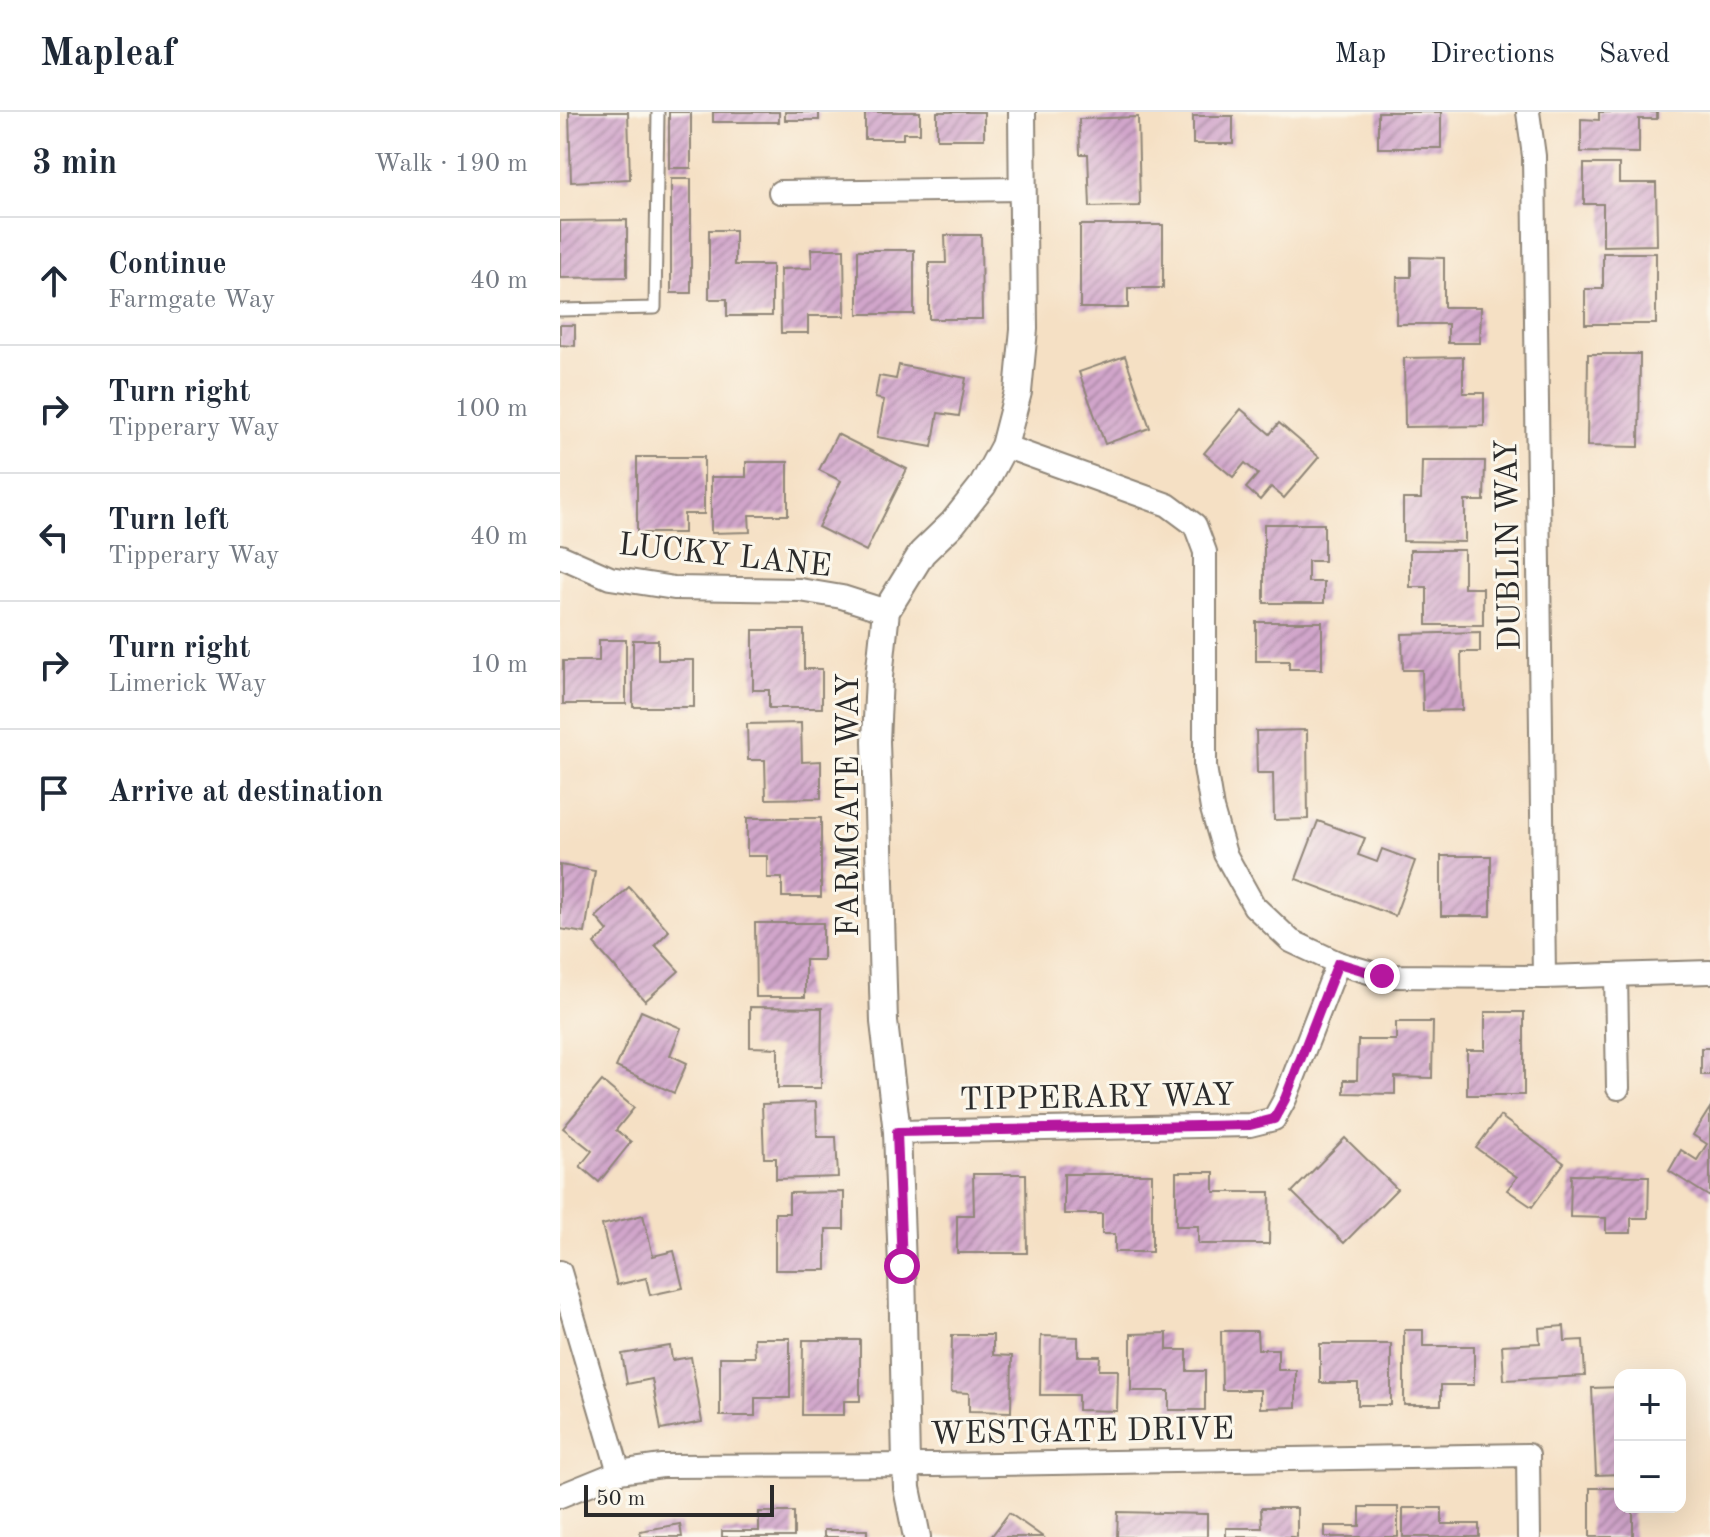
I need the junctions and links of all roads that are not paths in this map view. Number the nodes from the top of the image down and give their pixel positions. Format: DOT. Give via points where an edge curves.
graph roads {
  1 [pos="658,112"];
  2 [pos="1022,112"];
  3 [pos="1528,112"];
  4 [pos="1023,189"];
  5 [pos="780,192"];
  6 [pos="560,310"];
  7 [pos="1004,446"];
  8 [pos="560,556"];
  9 [pos="886,611"];
  10 [pos="1338,963"];
  11 [pos="1710,972"];
  12 [pos="1616,975"];
  13 [pos="1544,977"];
  14 [pos="1618,1088"];
  15 [pos="897,1132"];
  16 [pos="560,1272"];
  17 [pos="906,1465"];
  18 [pos="619,1472"];
  19 [pos="560,1496"];
  20 [pos="917,1537"];
  21 [pos="1529,1537"];
  1 -- 6 [label="lane" via="655,308"];
  2 -- 4 [label="street, FARMGATE WAY"];
  3 -- 13 [label="street, DUBLIN WAY" via="1534,156"];
  4 -- 5 [label="street"];
  4 -- 7 [label="street, FARMGATE WAY" via="1024,329 1018,392"];
  7 -- 9 [label="street, FARMGATE WAY" via="983,485 922,553"];
  7 -- 10 [label="street" via="1168,505 1195,525 1205,552 1205,767 1225,854 1254,906 1291,941"];
  8 -- 9 [label="street, LUCKY LANE" via="610,578 674,588 800,590"];
  9 -- 15 [label="street, FARMGATE WAY" via="876,741 884,1022"];
  10 -- 13 [label="street" via="1382,976"];
  10 -- 15 [label="street, TIPPERARY WAY" via="1274,1119 1250,1125"];
  11 -- 12 [label="street"];
  12 -- 13 [label="street"];
  12 -- 14 [label="street"];
  15 -- 17 [label="street, FARMGATE WAY"];
  16 -- 18 [label="street"];
  17 -- 18 [label="street, WESTGATE DRIVE" via="662,1466"];
  17 -- 20 [label="street, FARMGATE WAY"];
  17 -- 21 [label="street, WESTGATE DRIVE" via="1528,1455"];
  18 -- 19 [label="street, WESTGATE DRIVE"];
}
